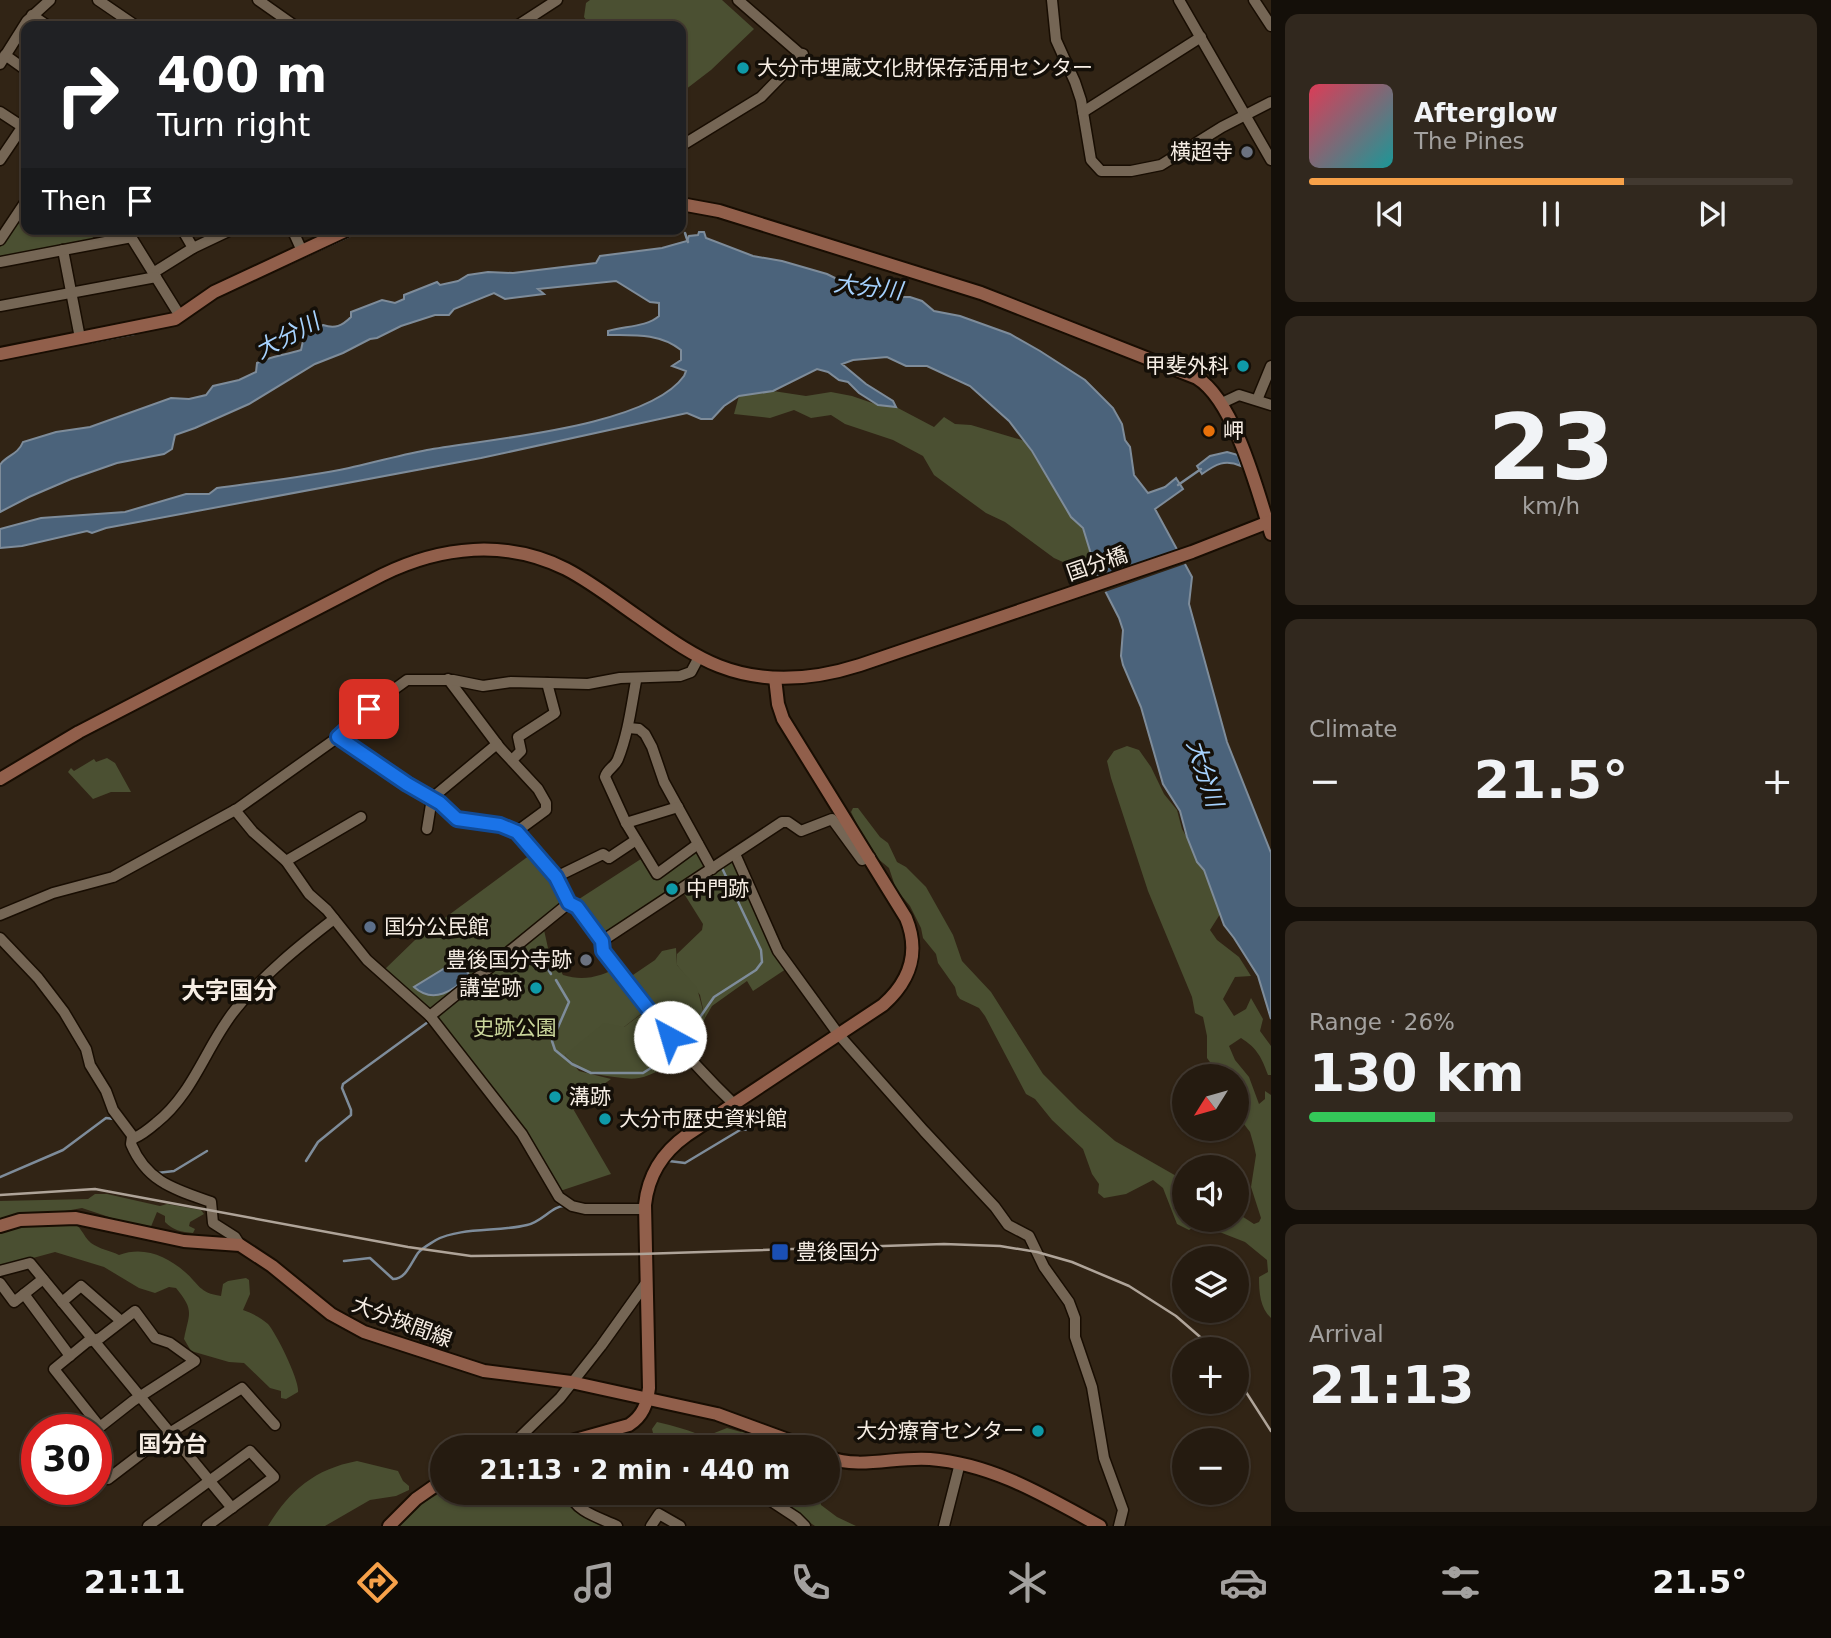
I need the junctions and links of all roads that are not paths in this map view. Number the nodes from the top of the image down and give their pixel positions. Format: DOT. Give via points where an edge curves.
graph roads {
  1 [pos="50,0"];
  2 [pos="98,0"];
  3 [pos="258,0"];
  4 [pos="557,0"];
  5 [pos="738,0"];
  6 [pos="1052,0"];
  7 [pos="1179,0"];
  8 [pos="1254,0"];
  9 [pos="32,15"];
  10 [pos="28,21"];
  11 [pos="41,21"];
  12 [pos="129,21"];
  13 [pos="288,21"];
  14 [pos="525,21"];
  15 [pos="1271,26"];
  16 [pos="21,32"];
  17 [pos="1201,37"];
  18 [pos="3,60"];
  19 [pos="21,68"];
  20 [pos="1271,102"];
  21 [pos="0,112"];
  22 [pos="1083,112"];
  23 [pos="1247,115"];
  24 [pos="21,126"];
  25 [pos="21,132"];
  26 [pos="686,143"];
  27 [pos="0,160"];
  28 [pos="1271,160"];
  29 [pos="686,205"];
  30 [pos="21,207"];
  31 [pos="2,232"];
  32 [pos="121,235"];
  33 [pos="130,235"];
  34 [pos="185,235"];
  35 [pos="220,235"];
  36 [pos="295,235"];
  37 [pos="336,235"];
  38 [pos="193,248"];
  39 [pos="63,250"];
  40 [pos="302,251"];
  41 [pos="0,262"];
  42 [pos="155,275"];
  43 [pos="71,293"];
  44 [pos="0,306"];
  45 [pos="180,316"];
  46 [pos="80,338"];
  47 [pos="0,354"];
  48 [pos="1271,366"];
  49 [pos="1257,400"];
  50 [pos="1222,402"];
  51 [pos="1271,405"];
  52 [pos="1270,528"];
  53 [pos="699,657"];
  54 [pos="775,678"];
  55 [pos="448,680"];
  56 [pos="636,681"];
  57 [pos="547,683"];
  58 [pos="629,728"];
  59 [pos="338,737"];
  60 [pos="497,744"];
  61 [pos="512,760"];
  62 [pos="0,779"];
  63 [pos="432,798"];
  64 [pos="678,807"];
  65 [pos="235,810"];
  66 [pos="361,817"];
  67 [pos="626,823"];
  68 [pos="427,829"];
  69 [pos="516,832"];
  70 [pos="636,840"];
  71 [pos="698,845"];
  72 [pos="736,853"];
  73 [pos="870,857"];
  74 [pos="286,861"];
  75 [pos="712,869"];
  76 [pos="556,877"];
  77 [pos="569,903"];
  78 [pos="0,915"];
  79 [pos="334,919"];
  80 [pos="0,938"];
  81 [pos="602,941"];
  82 [pos="430,1016"];
  83 [pos="839,1035"];
  84 [pos="734,1104"];
  85 [pos="132,1138"];
  86 [pos="644,1209"];
  87 [pos="0,1226"];
  88 [pos="240,1245"];
  89 [pos="0,1271"];
  90 [pos="43,1279"];
  91 [pos="0,1283"];
  92 [pos="646,1283"];
  93 [pos="23,1294"];
  94 [pos="62,1302"];
  95 [pos="121,1321"];
  96 [pos="93,1340"];
  97 [pos="70,1356"];
  98 [pos="571,1382"];
  99 [pos="140,1396"];
  100 [pos="647,1399"];
  101 [pos="87,1414"];
  102 [pos="112,1418"];
  103 [pos="275,1425"];
  104 [pos="170,1433"];
  105 [pos="522,1435"];
  106 [pos="593,1435"];
  107 [pos="776,1435"];
  108 [pos="840,1460"];
  109 [pos="960,1463"];
  110 [pos="112,1476"];
  111 [pos="209,1481"];
  112 [pos="430,1489"];
  113 [pos="577,1505"];
  114 [pos="777,1505"];
  115 [pos="232,1508"];
  116 [pos="148,1526"];
  117 [pos="207,1526"];
  118 [pos="388,1526"];
  119 [pos="617,1526"];
  120 [pos="651,1526"];
  121 [pos="680,1526"];
  122 [pos="805,1526"];
  123 [pos="944,1526"];
  124 [pos="1100,1526"];
  125 [pos="1119,1526"];
  1 -- 9 [label="street"];
  2 -- 12 [label="street"];
  3 -- 13 [label="street"];
  4 -- 14 [label="street"];
  5 -- 26 [label="street" via="803,54 761,97"];
  6 -- 22 [label="street" via="1056,40"];
  7 -- 17 [label="street"];
  8 -- 15 [label="street"];
  9 -- 10 [label="street"];
  9 -- 11 [label="street"];
  16 -- 18 [label="street"];
  17 -- 22 [label="street"];
  17 -- 23 [label="street"];
  18 -- 19 [label="street"];
  20 -- 23 [label="street"];
  21 -- 24 [label="street"];
  22 -- 23 [label="street" via="1093,164 1101,171 1118,172 1161,165"];
  23 -- 28 [label="street"];
  25 -- 27 [label="street"];
  29 -- 50 [label="street" via="719,211 999,300 1193,376"];
  30 -- 31 [label="street"];
  32 -- 39 [label="street"];
  33 -- 42 [label="street"];
  34 -- 38 [label="street"];
  35 -- 38 [label="street"];
  36 -- 40 [label="street"];
  37 -- 40 [label="street"];
  38 -- 42 [label="street"];
  39 -- 41 [label="street"];
  39 -- 43 [label="street"];
  40 -- 45 [label="street" via="214,292"];
  42 -- 43 [label="street"];
  42 -- 45 [label="street"];
  43 -- 44 [label="street"];
  43 -- 46 [label="street"];
  45 -- 46 [label="street"];
  46 -- 47 [label="street"];
  48 -- 49 [label="street"];
  49 -- 50 [label="street" via="1238,395"];
  49 -- 51 [label="street"];
  50 -- 52 [label="street"];
  52 -- 54 [label="street, 国分橋" via="847,669 813,677"];
  53 -- 54 [label="street, 国分橋"];
  53 -- 57 [label="street" via="693,670 680,676"];
  53 -- 62 [label="street, 国分橋" via="556,565 500,550 450,552 382,575 79,732"];
  54 -- 73 [label="street" via="783,719"];
  55 -- 57 [label="street" via="483,686"];
  55 -- 59 [label="street" via="414,678 403,682"];
  55 -- 60 [label="street"];
  56 -- 58 [label="street"];
  57 -- 61 [label="street" via="555,713 518,737 521,751"];
  58 -- 64 [label="street" via="645,734"];
  58 -- 67 [label="street" via="618,761 605,775"];
  59 -- 63 [label="street"];
  59 -- 65 [label="street"];
  60 -- 61 [label="street"];
  60 -- 63 [label="street"];
  61 -- 69 [label="street" via="547,806"];
  63 -- 68 [label="street"];
  63 -- 69 [label="street" via="457,819"];
  64 -- 67 [label="street"];
  64 -- 71 [label="street"];
  65 -- 74 [label="street"];
  65 -- 78 [label="street" via="113,877 53,893"];
  66 -- 74 [label="street"];
  67 -- 70 [label="street"];
  69 -- 76 [label="street"];
  70 -- 71 [label="street" via="657,874"];
  70 -- 76 [label="street" via="610,858 603,854"];
  71 -- 75 [label="street"];
  72 -- 73 [label="street" via="782,822 801,831 830,819 862,860"];
  72 -- 75 [label="street"];
  72 -- 83 [label="street" via="778,951"];
  73 -- 83 [label="street" via="910,926 912,965 889,1000"];
  74 -- 79 [label="street"];
  75 -- 81 [label="street"];
  76 -- 77 [label="street"];
  77 -- 81 [label="street"];
  77 -- 82 [label="street"];
  79 -- 82 [label="street" via="367,960"];
  79 -- 85 [label="street" via="246,998 181,1098"];
  80 -- 85 [label="street" via="64,1012"];
  81 -- 84 [label="street" via="603,951 682,1052"];
  82 -- 86 [label="street" via="522,1134 563,1200 592,1209"];
  83 -- 84 [label="street"];
  83 -- 125 [label="street" via="1007,1225 1029,1236 1069,1302 1092,1387 1106,1465 1123,1510"];
  84 -- 86 [label="street" via="664,1155 650,1181"];
  85 -- 88 [label="street" via="133,1149 149,1173 211,1202 211,1221"];
  86 -- 92 [label="street"];
  87 -- 88 [label="street, 大分挾間線" via="20,1220 76,1218 184,1241"];
  88 -- 98 [label="street, 大分挾間線" via="357,1329 484,1371"];
  89 -- 90 [label="street" via="30,1263"];
  90 -- 93 [label="street"];
  90 -- 94 [label="street"];
  91 -- 93 [label="street" via="14,1302"];
  92 -- 98 [label="street"];
  92 -- 100 [label="street"];
  93 -- 97 [label="street"];
  94 -- 95 [label="street" via="82,1286"];
  94 -- 96 [label="street"];
  95 -- 96 [label="street"];
  95 -- 99 [label="street" via="135,1311 155,1338 195,1361"];
  96 -- 97 [label="street"];
  96 -- 99 [label="street"];
  97 -- 101 [label="street" via="54,1368"];
  98 -- 100 [label="street, 大分挾間線"];
  98 -- 105 [label="street"];
  99 -- 102 [label="street"];
  99 -- 104 [label="street"];
  100 -- 106 [label="street" via="629,1425"];
  100 -- 107 [label="street, 大分挾間線" via="724,1415"];
  103 -- 104 [label="street" via="242,1388"];
  104 -- 110 [label="street"];
  104 -- 111 [label="street"];
  108 -- 109 [label="street" via="921,1458"];
  109 -- 123 [label="street"];
  109 -- 124 [label="street" via="1023,1484"];
  111 -- 115 [label="street"];
  111 -- 115 [label="street" via="250,1451 274,1478"];
  111 -- 116 [label="street"];
  112 -- 118 [label="street"];
  113 -- 119 [label="street"];
  114 -- 122 [label="street"];
  115 -- 117 [label="street"];
  120 -- 121 [label="street" via="659,1514"];
}
